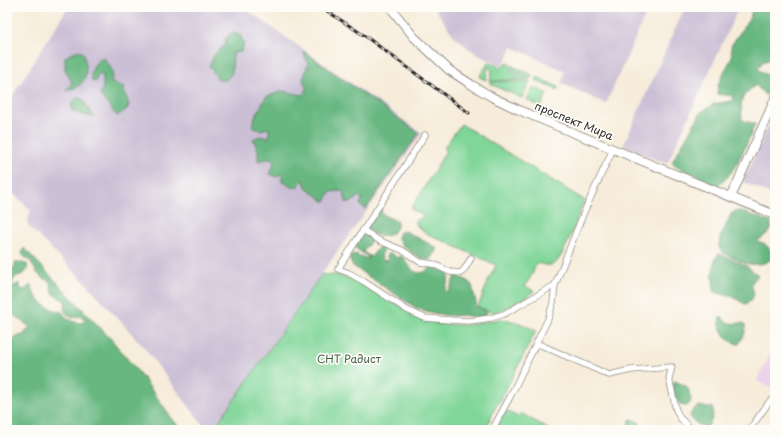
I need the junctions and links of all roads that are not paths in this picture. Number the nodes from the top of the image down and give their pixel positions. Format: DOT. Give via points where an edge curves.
graph roads {
  1 [pos="390,7"];
  2 [pos="775,99"];
  3 [pos="424,135"];
  4 [pos="613,149"];
  5 [pos="731,197"];
  6 [pos="775,215"];
  7 [pos="363,230"];
  8 [pos="471,258"];
  9 [pos="555,285"];
  10 [pos="536,343"];
  11 [pos="770,401"];
  12 [pos="492,430"];
  13 [pos="692,430"];
  14 [pos="749,430"];
  1 -- 4 [label="street, проспект Мира" via="432,55 472,85 519,110"];
  2 -- 5 [label="street"];
  3 -- 7 [label="street"];
  4 -- 5 [label="street, проспект Мира"];
  4 -- 9 [label="street"];
  5 -- 6 [label="street, проспект Мира"];
  7 -- 8 [label="street" via="420,262 433,264 450,272 461,273"];
  7 -- 9 [label="street" via="338,269 425,318 469,321 494,317"];
  9 -- 10 [label="street" via="548,319"];
  10 -- 12 [label="street"];
  10 -- 13 [label="street" via="609,375 631,370 672,368 669,378 676,410"];
  11 -- 14 [label="street"];
}
